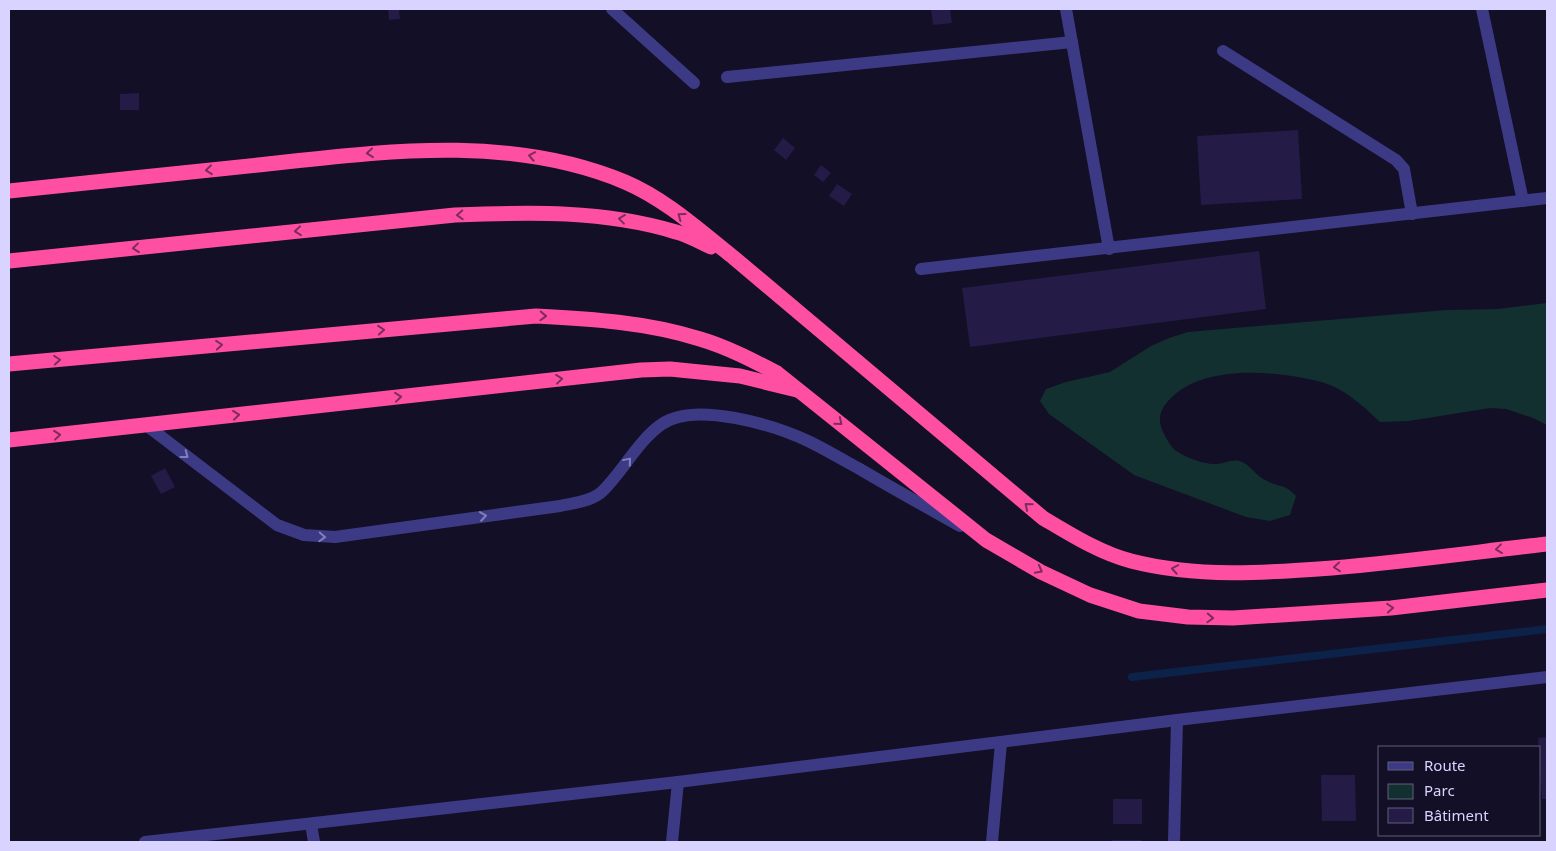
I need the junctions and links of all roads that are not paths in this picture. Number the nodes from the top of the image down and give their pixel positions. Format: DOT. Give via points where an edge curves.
graph roads {
  1 [pos="612,9"];
  2 [pos="1066,9"];
  3 [pos="1482,9"];
  4 [pos="1072,42"];
  5 [pos="1223,50"];
  6 [pos="727,77"];
  7 [pos="694,83"];
  8 [pos="9,191"];
  9 [pos="1547,198"];
  10 [pos="1523,201"];
  11 [pos="1412,214"];
  12 [pos="1109,249"];
  13 [pos="733,257"];
  14 [pos="9,261"];
  15 [pos="922,269"];
  16 [pos="9,364"];
  17 [pos="800,391"];
  18 [pos="146,425"];
  19 [pos="9,440"];
  20 [pos="986,540"];
  21 [pos="1547,544"];
  22 [pos="1547,590"];
  23 [pos="1547,677"];
  24 [pos="1177,720"];
  25 [pos="1001,743"];
  26 [pos="678,782"];
  27 [pos="311,824"];
  28 [pos="230,838"];
  29 [pos="145,842"];
  30 [pos="314,842"];
  31 [pos="672,842"];
  32 [pos="992,842"];
  33 [pos="1174,842"];
  1 -- 7 [label="street"];
  2 -- 4 [label="street"];
  3 -- 10 [label="street"];
  4 -- 6 [label="street"];
  4 -- 12 [label="street"];
  5 -- 11 [label="street" via="1396,160 1404,169"];
  13 -- 8 [label="highway, one-way" via="649,194 577,166 520,154 466,150 390,151"];
  9 -- 10 [label="street"];
  10 -- 11 [label="street"];
  11 -- 12 [label="street"];
  12 -- 15 [label="street"];
  13 -- 14 [label="highway, one-way" via="678,232 635,221 578,214 503,213 455,215"];
  21 -- 13 [label="highway, one-way" via="1365,565 1233,574 1130,561 1083,542 1043,518"];
  16 -- 17 [label="highway, one-way" via="536,316 616,322 699,339 778,372"];
  18 -- 17 [label="highway, one-way" via="641,370 670,369 740,376"];
  17 -- 20 [label="highway, one-way"];
  19 -- 18 [label="highway, one-way"];
  18 -- 20 [label="street, one-way" via="277,524 304,535 335,537 588,500 600,494 654,430 664,422 689,415 748,421 809,441"];
  20 -- 22 [label="highway, one-way" via="1041,572 1090,594 1139,611 1188,617 1233,618 1391,608"];
  23 -- 24 [label="street"];
  24 -- 25 [label="street"];
  24 -- 33 [label="street"];
  25 -- 26 [label="street"];
  25 -- 32 [label="street"];
  26 -- 27 [label="street"];
  26 -- 31 [label="street"];
  27 -- 28 [label="street"];
  27 -- 30 [label="street"];
  28 -- 29 [label="street"];
}
